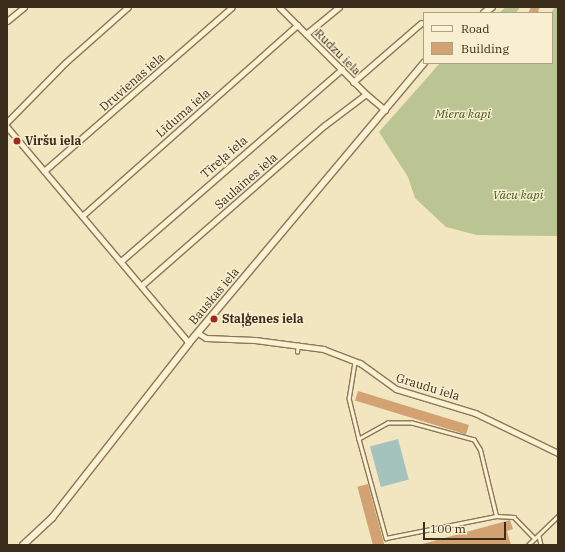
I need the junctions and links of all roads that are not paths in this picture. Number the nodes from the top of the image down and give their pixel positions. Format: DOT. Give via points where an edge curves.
graph roads {
  1 [pos="24,7"];
  2 [pos="128,7"];
  3 [pos="232,7"];
  4 [pos="279,7"];
  5 [pos="339,7"];
  6 [pos="7,21"];
  7 [pos="421,23"];
  8 [pos="297,25"];
  9 [pos="306,34"];
  10 [pos="423,64"];
  11 [pos="342,69"];
  12 [pos="353,82"];
  13 [pos="366,94"];
  14 [pos="385,110"];
  15 [pos="7,122"];
  16 [pos="7,127"];
  17 [pos="44,171"];
  18 [pos="82,216"];
  19 [pos="121,261"];
  20 [pos="142,285"];
  21 [pos="198,333"];
  22 [pos="189,343"];
  23 [pos="298,345"];
  24 [pos="297,352"];
  25 [pos="355,361"];
  26 [pos="359,439"];
  27 [pos="558,453"];
  28 [pos="496,516"];
  29 [pos="558,516"];
  30 [pos="538,536"];
  31 [pos="534,538"];
  32 [pos="23,545"];
  33 [pos="528,545"];
  34 [pos="541,545"];
  1 -- 6 [label="street"];
  2 -- 15 [label="street" via="66,62"];
  3 -- 17 [label="street, Druvienas iela"];
  4 -- 8 [label="street, Rudzu iela"];
  5 -- 9 [label="street"];
  7 -- 12 [label="street"];
  8 -- 9 [label="street, Rudzu iela"];
  8 -- 18 [label="street, Līduma iela"];
  9 -- 11 [label="street, Rudzu iela"];
  10 -- 14 [label="street, Bauskas iela"];
  11 -- 12 [label="street, Rudzu iela"];
  11 -- 19 [label="street, Tīreļa iela"];
  12 -- 13 [label="street, Rudzu iela"];
  13 -- 14 [label="street, Rudzu iela"];
  13 -- 20 [label="street, Saulaines iela" via="325,125"];
  14 -- 21 [label="street, Bauskas iela"];
  16 -- 17 [label="street"];
  17 -- 18 [label="street"];
  18 -- 19 [label="street"];
  19 -- 20 [label="street"];
  20 -- 22 [label="street"];
  21 -- 22 [label="street, Bauskas iela"];
  21 -- 23 [label="street, Graudu iela" via="206,338 255,337"];
  22 -- 32 [label="street, Bauskas iela" via="52,518"];
  23 -- 24 [label="lane"];
  23 -- 25 [label="street, Graudu iela" via="323,349"];
  25 -- 26 [label="lane" via="349,398"];
  25 -- 27 [label="street, Graudu iela" via="396,389 475,413"];
  26 -- 28 [label="lane" via="388,423 412,423 474,440 480,450"];
  26 -- 28 [label="lane" via="386,538"];
  28 -- 31 [label="lane" via="514,517"];
  29 -- 30 [label="lane"];
  30 -- 31 [label="lane"];
  30 -- 34 [label="lane"];
  31 -- 33 [label="lane"];
}
